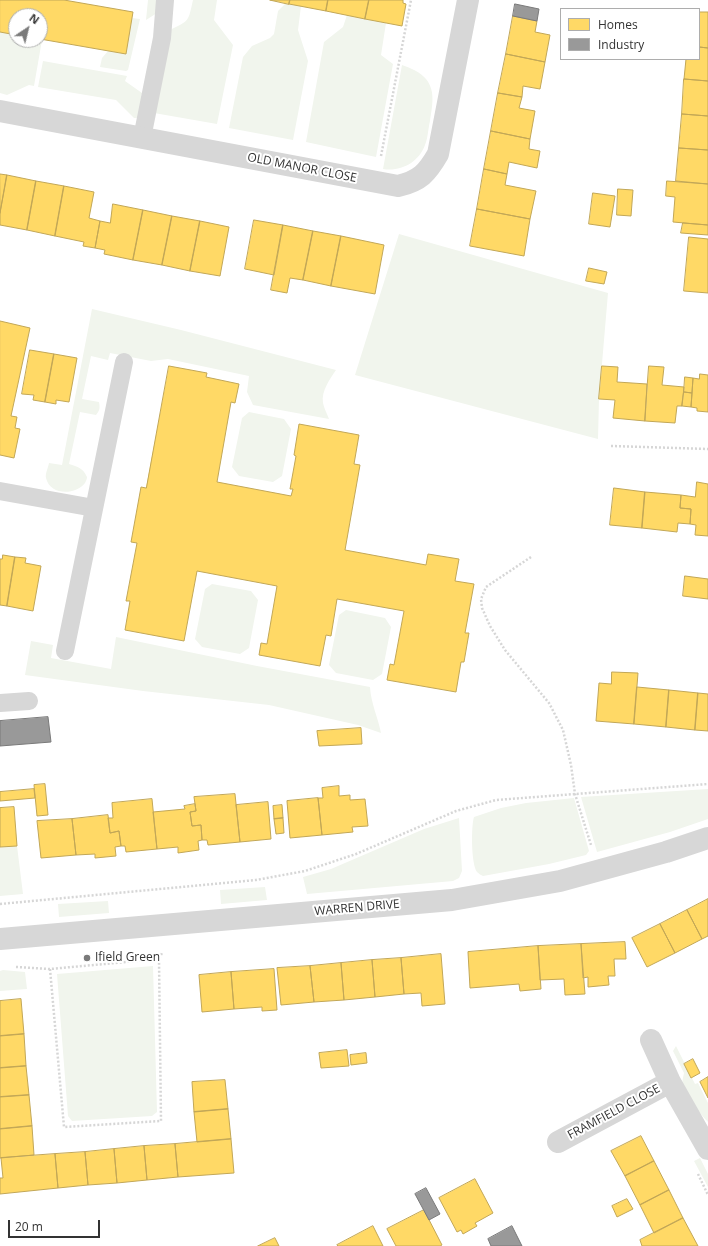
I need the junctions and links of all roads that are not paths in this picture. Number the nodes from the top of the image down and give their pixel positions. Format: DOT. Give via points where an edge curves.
graph roads {
  1 [pos="165,0"];
  2 [pos="468,0"];
  3 [pos="0,111"];
  4 [pos="142,138"];
  5 [pos="124,362"];
  6 [pos="0,491"];
  7 [pos="94,508"];
  8 [pos="65,651"];
  9 [pos="30,701"];
  10 [pos="0,703"];
  11 [pos="708,838"];
  12 [pos="0,939"];
  13 [pos="651,1040"];
  14 [pos="670,1082"];
  15 [pos="558,1142"];
  16 [pos="708,1148"];
  1 -- 4 [label="lane" via="162,38"];
  2 -- 4 [label="street, OLD MANOR CLOSE" via="438,154 432,166 411,183 398,186"];
  3 -- 4 [label="street, OLD MANOR CLOSE"];
  5 -- 7 [label="lane"];
  6 -- 7 [label="lane"];
  7 -- 8 [label="lane"];
  9 -- 10 [label="lane"];
  11 -- 12 [label="street, WARREN DRIVE" via="560,881 452,900"];
  13 -- 14 [label="street, FRAMFIELD CLOSE"];
  14 -- 15 [label="street, FRAMFIELD CLOSE"];
  14 -- 16 [label="street, FRAMFIELD CLOSE"];
}
